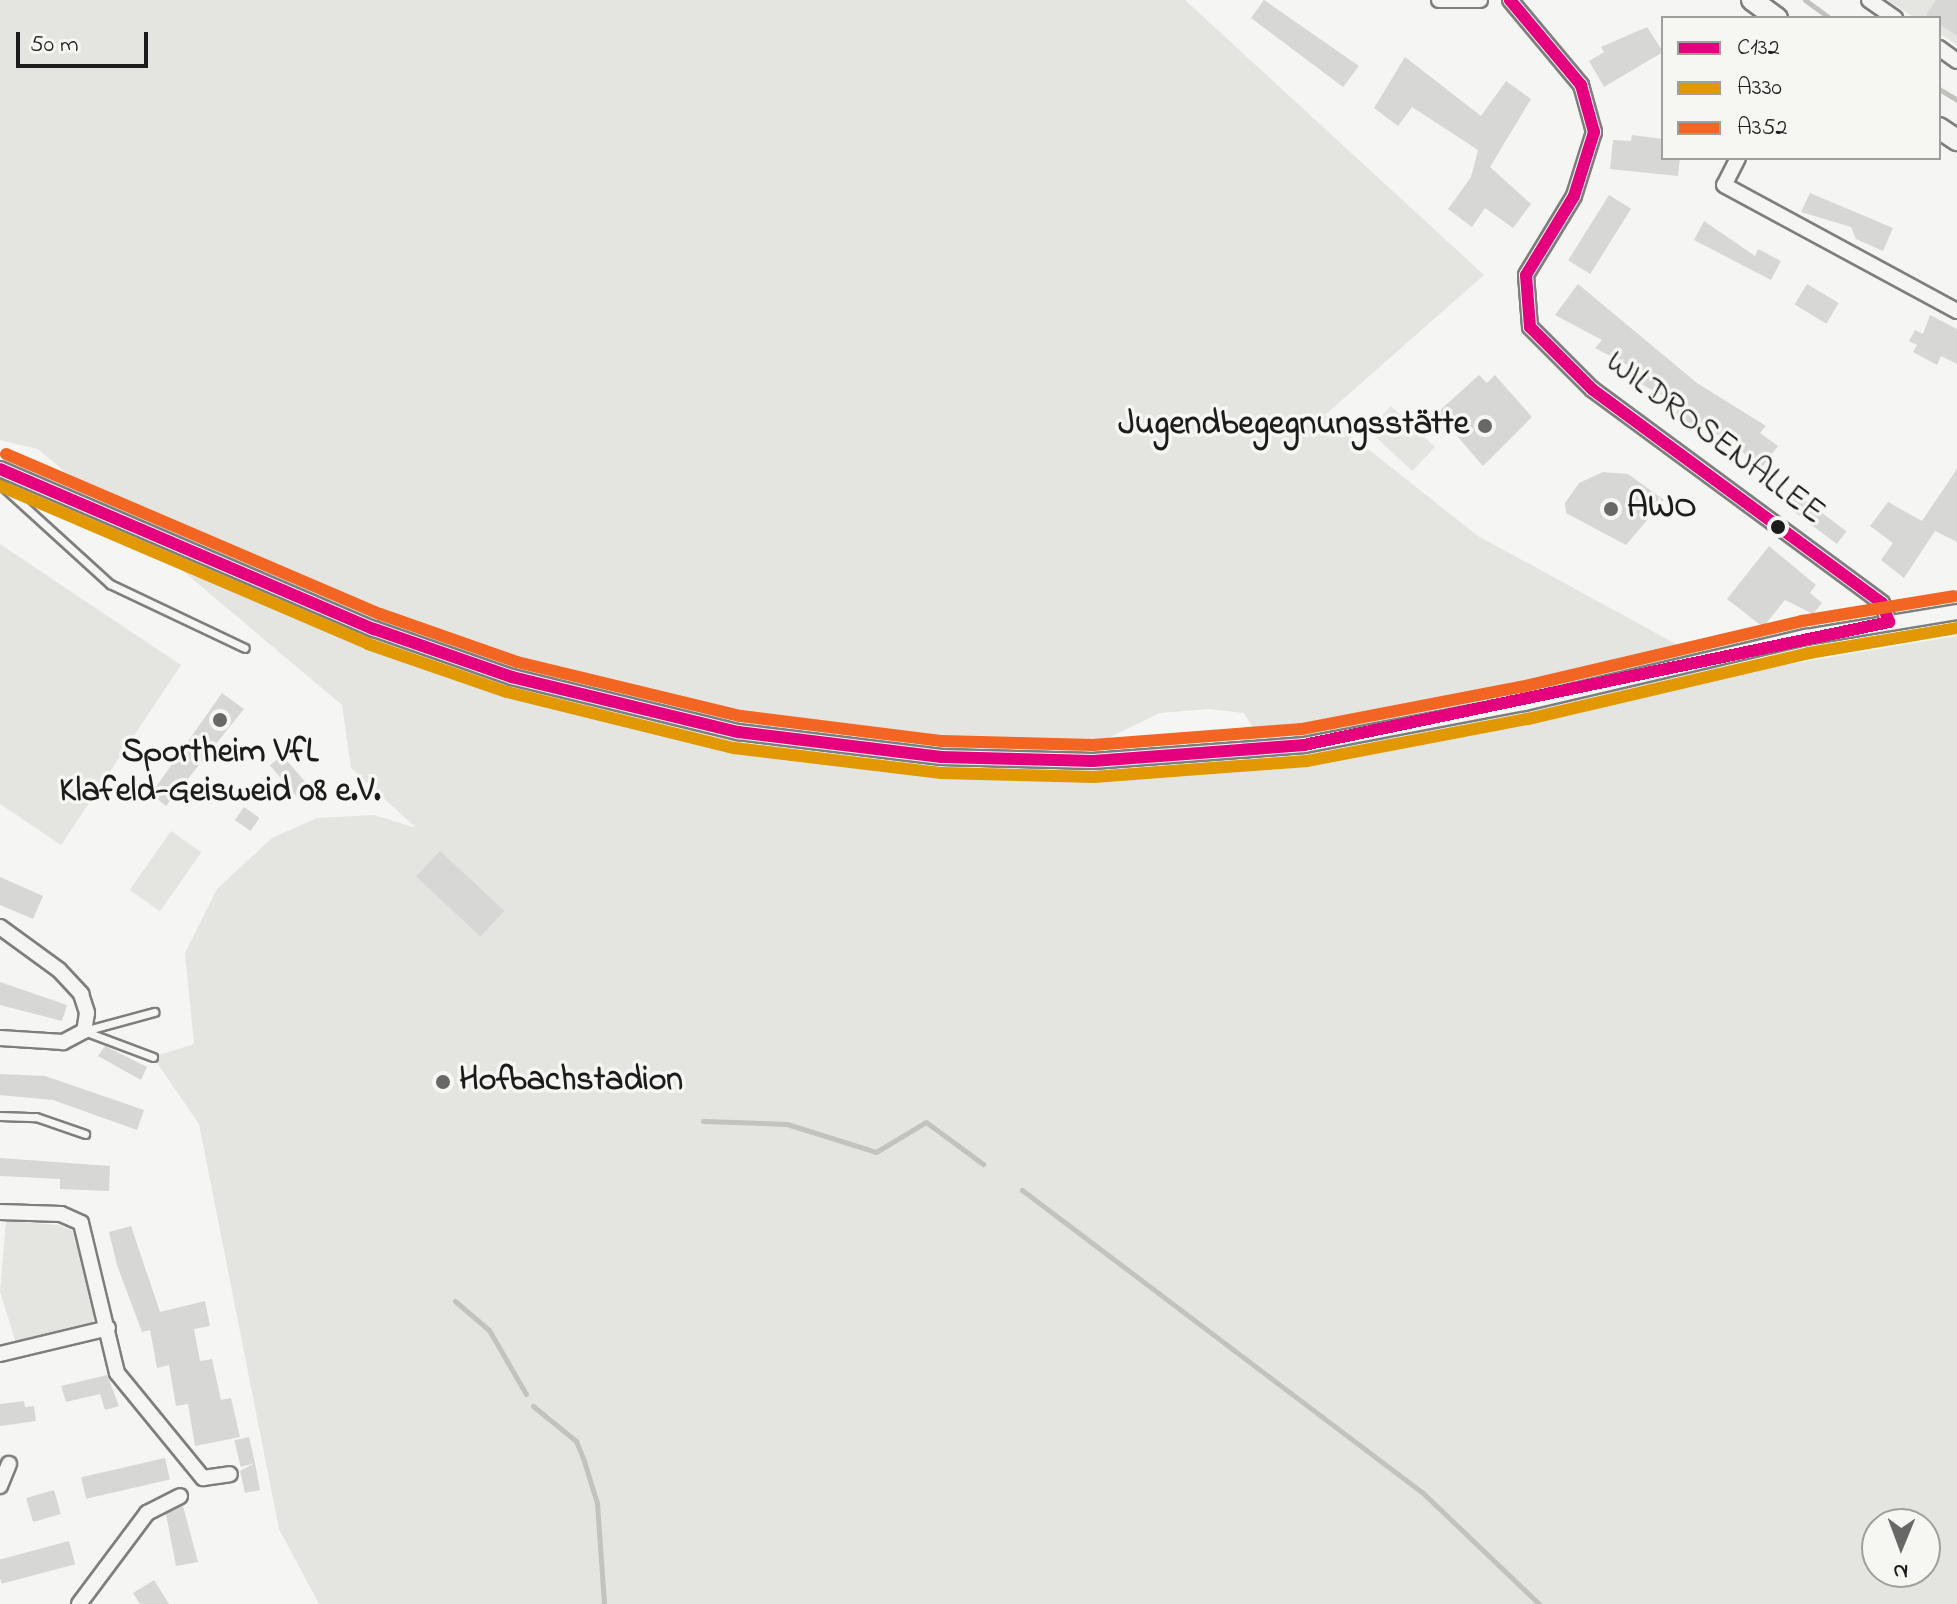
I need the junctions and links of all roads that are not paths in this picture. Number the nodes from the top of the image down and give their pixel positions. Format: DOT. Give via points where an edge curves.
graph roads {
  1 [pos="1439,0"];
  2 [pos="1480,0"];
  3 [pos="1510,0"];
  4 [pos="1752,0"];
  5 [pos="1869,0"];
  6 [pos="1774,16"];
  7 [pos="1892,16"];
  8 [pos="1737,160"];
  9 [pos="1957,311"];
  10 [pos="0,469"];
  11 [pos="0,484"];
  12 [pos="1957,612"];
  13 [pos="1889,622"];
  14 [pos="245,648"];
  15 [pos="0,927"];
  16 [pos="154,1012"];
  17 [pos="84,1031"];
  18 [pos="0,1038"];
  19 [pos="153,1057"];
  20 [pos="0,1116"];
  21 [pos="85,1134"];
  22 [pos="0,1212"];
  23 [pos="108,1328"];
  24 [pos="0,1354"];
  25 [pos="9,1464"];
  26 [pos="230,1474"];
  27 [pos="0,1486"];
  28 [pos="180,1496"];
  29 [pos="79,1604"];
  1 -- 2 [label="street"];
  3 -- 13 [label="street, WILDROSENALLEE" via="1581,85 1594,132 1574,196 1526,275 1530,327 1592,389 1882,603"];
  4 -- 6 [label="main road"];
  5 -- 7 [label="street"];
  8 -- 9 [label="street" via="1724,185"];
  10 -- 13 [label="street" via="374,629 512,677 738,732 941,757 1093,761 1304,745"];
  11 -- 14 [label="lane" via="110,584"];
  12 -- 13 [label="street"];
  15 -- 17 [label="street" via="35,949 81,994"];
  16 -- 17 [label="lane"];
  17 -- 18 [label="street" via="63,1042"];
  17 -- 19 [label="lane"];
  20 -- 21 [label="lane" via="36,1117"];
  22 -- 23 [label="street" via="61,1214 81,1223"];
  23 -- 24 [label="street"];
  23 -- 26 [label="street" via="124,1385 203,1478"];
  25 -- 27 [label="street"];
  28 -- 29 [label="street" via="147,1513"];
}
